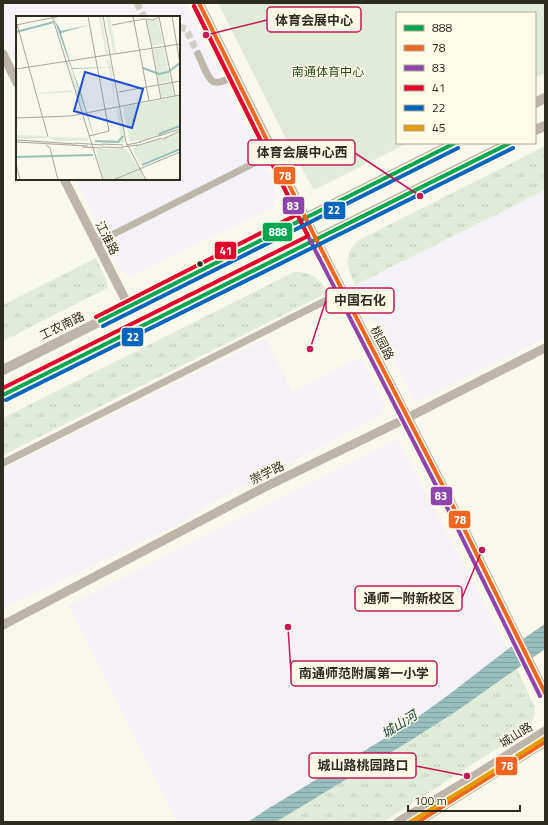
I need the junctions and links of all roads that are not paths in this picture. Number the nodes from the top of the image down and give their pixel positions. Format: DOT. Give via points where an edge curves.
graph roads {
  1 [pos="199,3"];
  2 [pos="3,54"];
  3 [pos="198,54"];
  4 [pos="235,75"];
  5 [pos="16,81"];
  6 [pos="545,98"];
  7 [pos="536,102"];
  8 [pos="453,144"];
  9 [pos="508,144"];
  10 [pos="274,153"];
  11 [pos="64,180"];
  12 [pos="305,218"];
  13 [pos="316,239"];
  14 [pos="96,244"];
  15 [pos="343,292"];
  16 [pos="129,307"];
  17 [pos="545,348"];
  18 [pos="3,370"];
  19 [pos="3,394"];
  20 [pos="407,418"];
  21 [pos="3,463"];
  22 [pos="3,624"];
  23 [pos="545,693"];
  24 [pos="545,731"];
  25 [pos="545,742"];
  26 [pos="398,822"];
  27 [pos="418,822"];
  1 -- 4 [label="street, 桃园路"];
  2 -- 5 [label="street"];
  3 -- 4 [label="street" via="214,82"];
  4 -- 10 [label="street, 桃园路"];
  6 -- 7 [label="main road"];
  8 -- 12 [label="main road, 工农南路"];
  9 -- 13 [label="main road"];
  10 -- 12 [label="street, 桃园路"];
  10 -- 14 [label="street"];
  11 -- 14 [label="street, 江淮路"];
  12 -- 13 [label="street, 桃园路"];
  12 -- 16 [label="main road, 工农南路"];
  13 -- 15 [label="street, 桃园路"];
  13 -- 19 [label="main road"];
  14 -- 16 [label="street, 江淮路"];
  15 -- 20 [label="street, 桃园路"];
  15 -- 21 [label="street"];
  16 -- 18 [label="main road, 工农南路"];
  17 -- 20 [label="street, 崇学路"];
  20 -- 22 [label="street, 崇学路" via="263,488"];
  20 -- 23 [label="street, 桃园路"];
  24 -- 26 [label="street, 城山路"];
  25 -- 27 [label="street, 城山路"];
}
